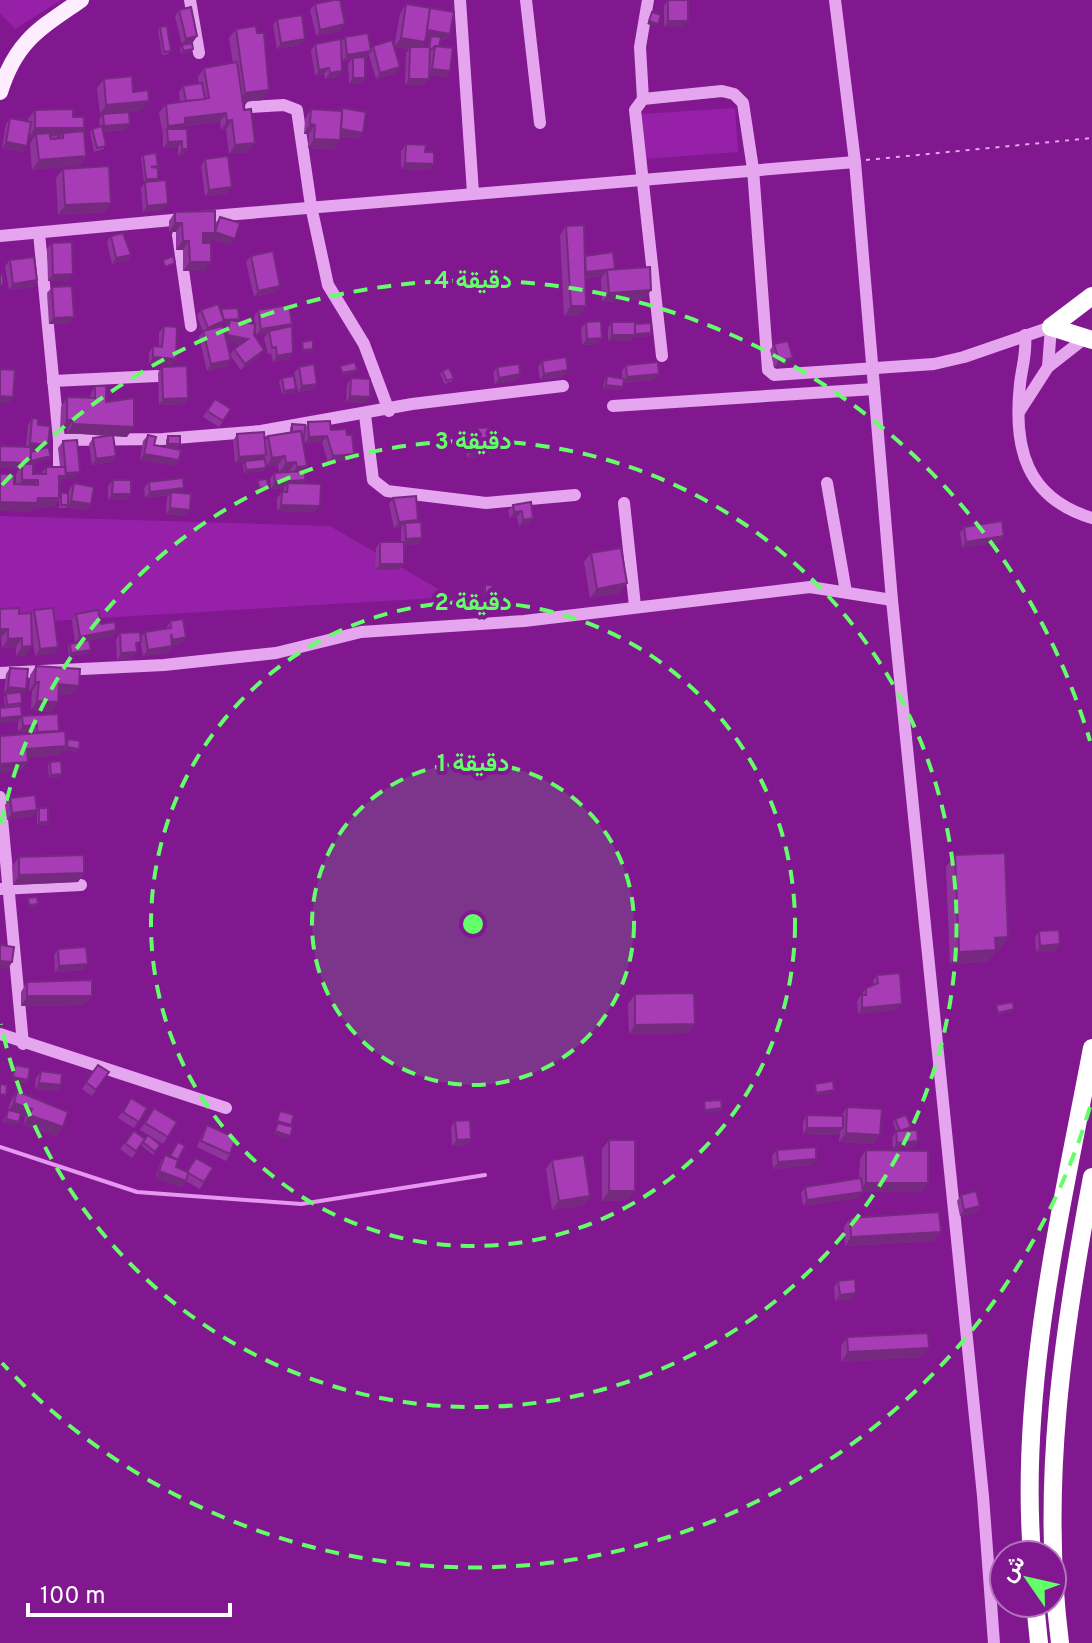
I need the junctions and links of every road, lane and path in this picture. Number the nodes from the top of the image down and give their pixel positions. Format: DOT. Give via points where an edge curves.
graph roads {
  1 [pos="81,0"];
  2 [pos="190,0"];
  3 [pos="460,0"];
  4 [pos="526,0"];
  5 [pos="648,0"];
  6 [pos="835,0"];
  7 [pos="199,53"];
  8 [pos="0,92"];
  9 [pos="643,99"];
  10 [pos="251,107"];
  11 [pos="540,123"];
  12 [pos="1092,138"];
  13 [pos="855,162"];
  14 [pos="753,169"];
  15 [pos="642,179"];
  16 [pos="473,193"];
  17 [pos="311,206"];
  18 [pos="176,220"];
  19 [pos="39,233"];
  20 [pos="0,236"];
  21 [pos="1092,296"];
  22 [pos="191,326"];
  23 [pos="1051,327"];
  24 [pos="1025,335"];
  25 [pos="1088,339"];
  26 [pos="662,356"];
  27 [pos="872,367"];
  28 [pos="1048,367"];
  29 [pos="157,376"];
  30 [pos="53,381"];
  31 [pos="563,386"];
  32 [pos="874,389"];
  33 [pos="613,406"];
  34 [pos="389,411"];
  35 [pos="1019,412"];
  36 [pos="365,415"];
  37 [pos="59,440"];
  38 [pos="59,467"];
  39 [pos="827,483"];
  40 [pos="575,495"];
  41 [pos="624,503"];
  42 [pos="1092,518"];
  43 [pos="846,592"];
  44 [pos="892,600"];
  45 [pos="635,606"];
  46 [pos="0,673"];
  47 [pos="0,797"];
  48 [pos="81,885"];
  49 [pos="4,889"];
  50 [pos="0,1034"];
  51 [pos="23,1044"];
  52 [pos="1092,1048"];
  53 [pos="226,1108"];
  54 [pos="1092,1177"];
  55 [pos="1032,1539"];
  56 [pos="1037,1619"];
  57 [pos="994,1643"];
  58 [pos="1039,1643"];
  59 [pos="1060,1643"];
  1 -- 8 [label="main road" via="37,30 10,62"];
  2 -- 7 [label="street"];
  3 -- 16 [label="street"];
  4 -- 11 [label="street"];
  5 -- 9 [label="street" via="640,47"];
  6 -- 13 [label="street"];
  9 -- 14 [label="street" via="734,94 743,103"];
  9 -- 15 [label="street" via="635,110"];
  10 -- 17 [label="street" via="284,105 297,110"];
  12 -- 13 [label="path"];
  13 -- 14 [label="street"];
  13 -- 27 [label="street"];
  14 -- 15 [label="street"];
  14 -- 27 [label="street" via="768,370 774,375"];
  15 -- 16 [label="street"];
  15 -- 26 [label="street"];
  16 -- 17 [label="street"];
  17 -- 18 [label="street"];
  17 -- 34 [label="street" via="328,285 364,344"];
  18 -- 19 [label="street"];
  18 -- 22 [label="street"];
  19 -- 20 [label="street"];
  19 -- 30 [label="street"];
  21 -- 23 [label="highway"];
  23 -- 24 [label="street"];
  23 -- 25 [label="highway"];
  23 -- 28 [label="street"];
  24 -- 27 [label="street" via="934,364"];
  24 -- 35 [label="street"];
  25 -- 28 [label="street"];
  27 -- 32 [label="street"];
  28 -- 35 [label="street"];
  29 -- 30 [label="street"];
  30 -- 37 [label="street"];
  31 -- 34 [label="street"];
  32 -- 33 [label="street"];
  32 -- 44 [label="street"];
  34 -- 36 [label="street"];
  35 -- 42 [label="street" via="1021,448 1042,490 1067,510"];
  36 -- 37 [label="street" via="208,436"];
  36 -- 40 [label="street" via="373,480 387,491 486,503"];
  37 -- 38 [label="street"];
  39 -- 43 [label="street"];
  41 -- 45 [label="street"];
  43 -- 44 [label="street"];
  43 -- 45 [label="street" via="810,587"];
  44 -- 57 [label="street"];
  45 -- 46 [label="street" via="524,621 361,632 276,653 164,665"];
  47 -- 49 [label="street"];
  48 -- 49 [label="street"];
  49 -- 51 [label="street"];
  50 -- 51 [label="street"];
  51 -- 53 [label="street"];
  52 -- 55 [label="highway" via="1040,1346 1031,1434"];
  54 -- 59 [label="highway" via="1053,1447"];
  56 -- 58 [label="highway"];
}
